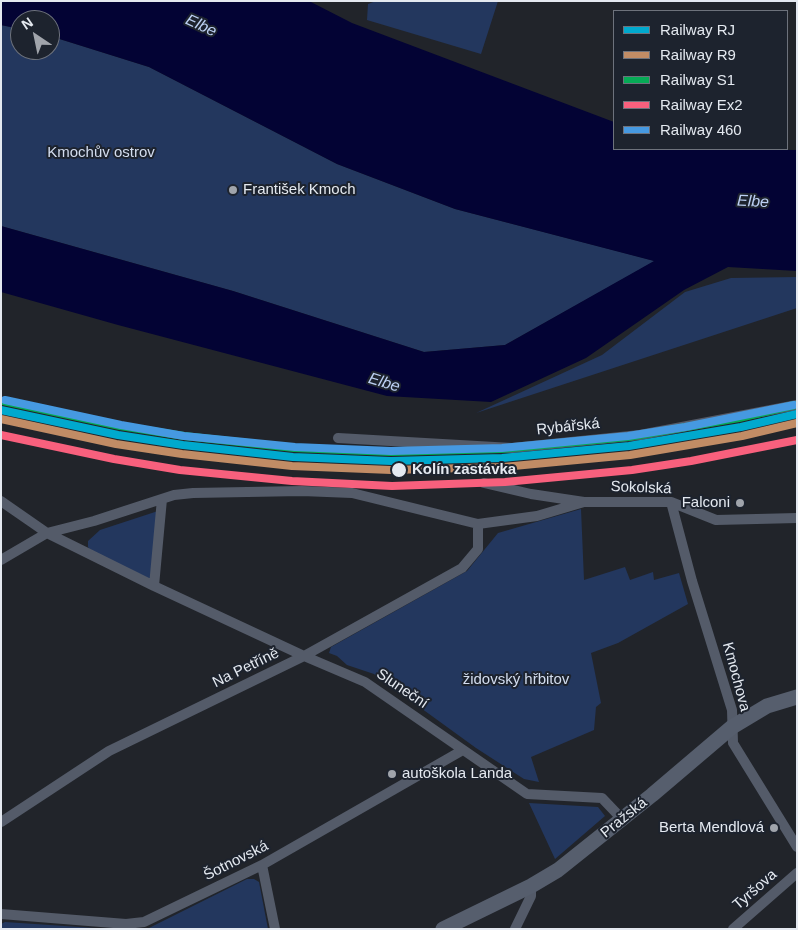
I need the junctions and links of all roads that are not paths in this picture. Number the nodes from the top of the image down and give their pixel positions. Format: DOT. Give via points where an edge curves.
graph roads {
  1 [pos="797,404"];
  2 [pos="338,438"];
  3 [pos="484,484"];
  4 [pos="162,499"];
  5 [pos="1,501"];
  6 [pos="584,502"];
  7 [pos="671,502"];
  8 [pos="797,518"];
  9 [pos="478,524"];
  10 [pos="47,533"];
  11 [pos="1,560"];
  12 [pos="154,586"];
  13 [pos="304,656"];
  14 [pos="797,697"];
  15 [pos="732,727"];
  16 [pos="463,750"];
  17 [pos="622,819"];
  18 [pos="1,822"];
  19 [pos="797,846"];
  20 [pos="262,865"];
  21 [pos="797,873"];
  22 [pos="531,886"];
  23 [pos="1,914"];
  24 [pos="275,929"];
  25 [pos="443,929"];
  26 [pos="516,929"];
  27 [pos="733,929"];
  1 -- 2 [label="street, Rybářská" via="640,435 512,448"];
  3 -- 6 [label="street, Sokolská"];
  4 -- 9 [label="street" via="212,492 352,493"];
  4 -- 10 [label="street"];
  4 -- 12 [label="street"];
  5 -- 10 [label="street, Sluneční"];
  6 -- 7 [label="street, Sokolská"];
  6 -- 9 [label="street" via="537,516"];
  7 -- 8 [label="street, Sokolská" via="716,520"];
  7 -- 15 [label="street, Kmochova" via="732,710"];
  9 -- 13 [label="street, Na Petříně" via="478,549 462,568"];
  10 -- 11 [label="street"];
  10 -- 12 [label="street, Sluneční"];
  12 -- 13 [label="street, Sluneční"];
  13 -- 16 [label="street, Sluneční" via="364,682"];
  13 -- 18 [label="street, Na Petříně" via="109,751"];
  14 -- 15 [label="street, Pražská" via="767,706"];
  15 -- 17 [label="street, Pražská"];
  15 -- 19 [label="street, Kmochova" via="733,742"];
  16 -- 17 [label="street, Sluneční" via="527,794 602,798"];
  16 -- 20 [label="street, Šotnovská"];
  17 -- 22 [label="street, Pražská" via="558,870"];
  20 -- 23 [label="street, Šotnovská" via="140,924"];
  20 -- 24 [label="street"];
  21 -- 27 [label="street, Tyršova"];
  22 -- 25 [label="street, Pražská"];
  22 -- 26 [label="street" via="532,896"];
}
